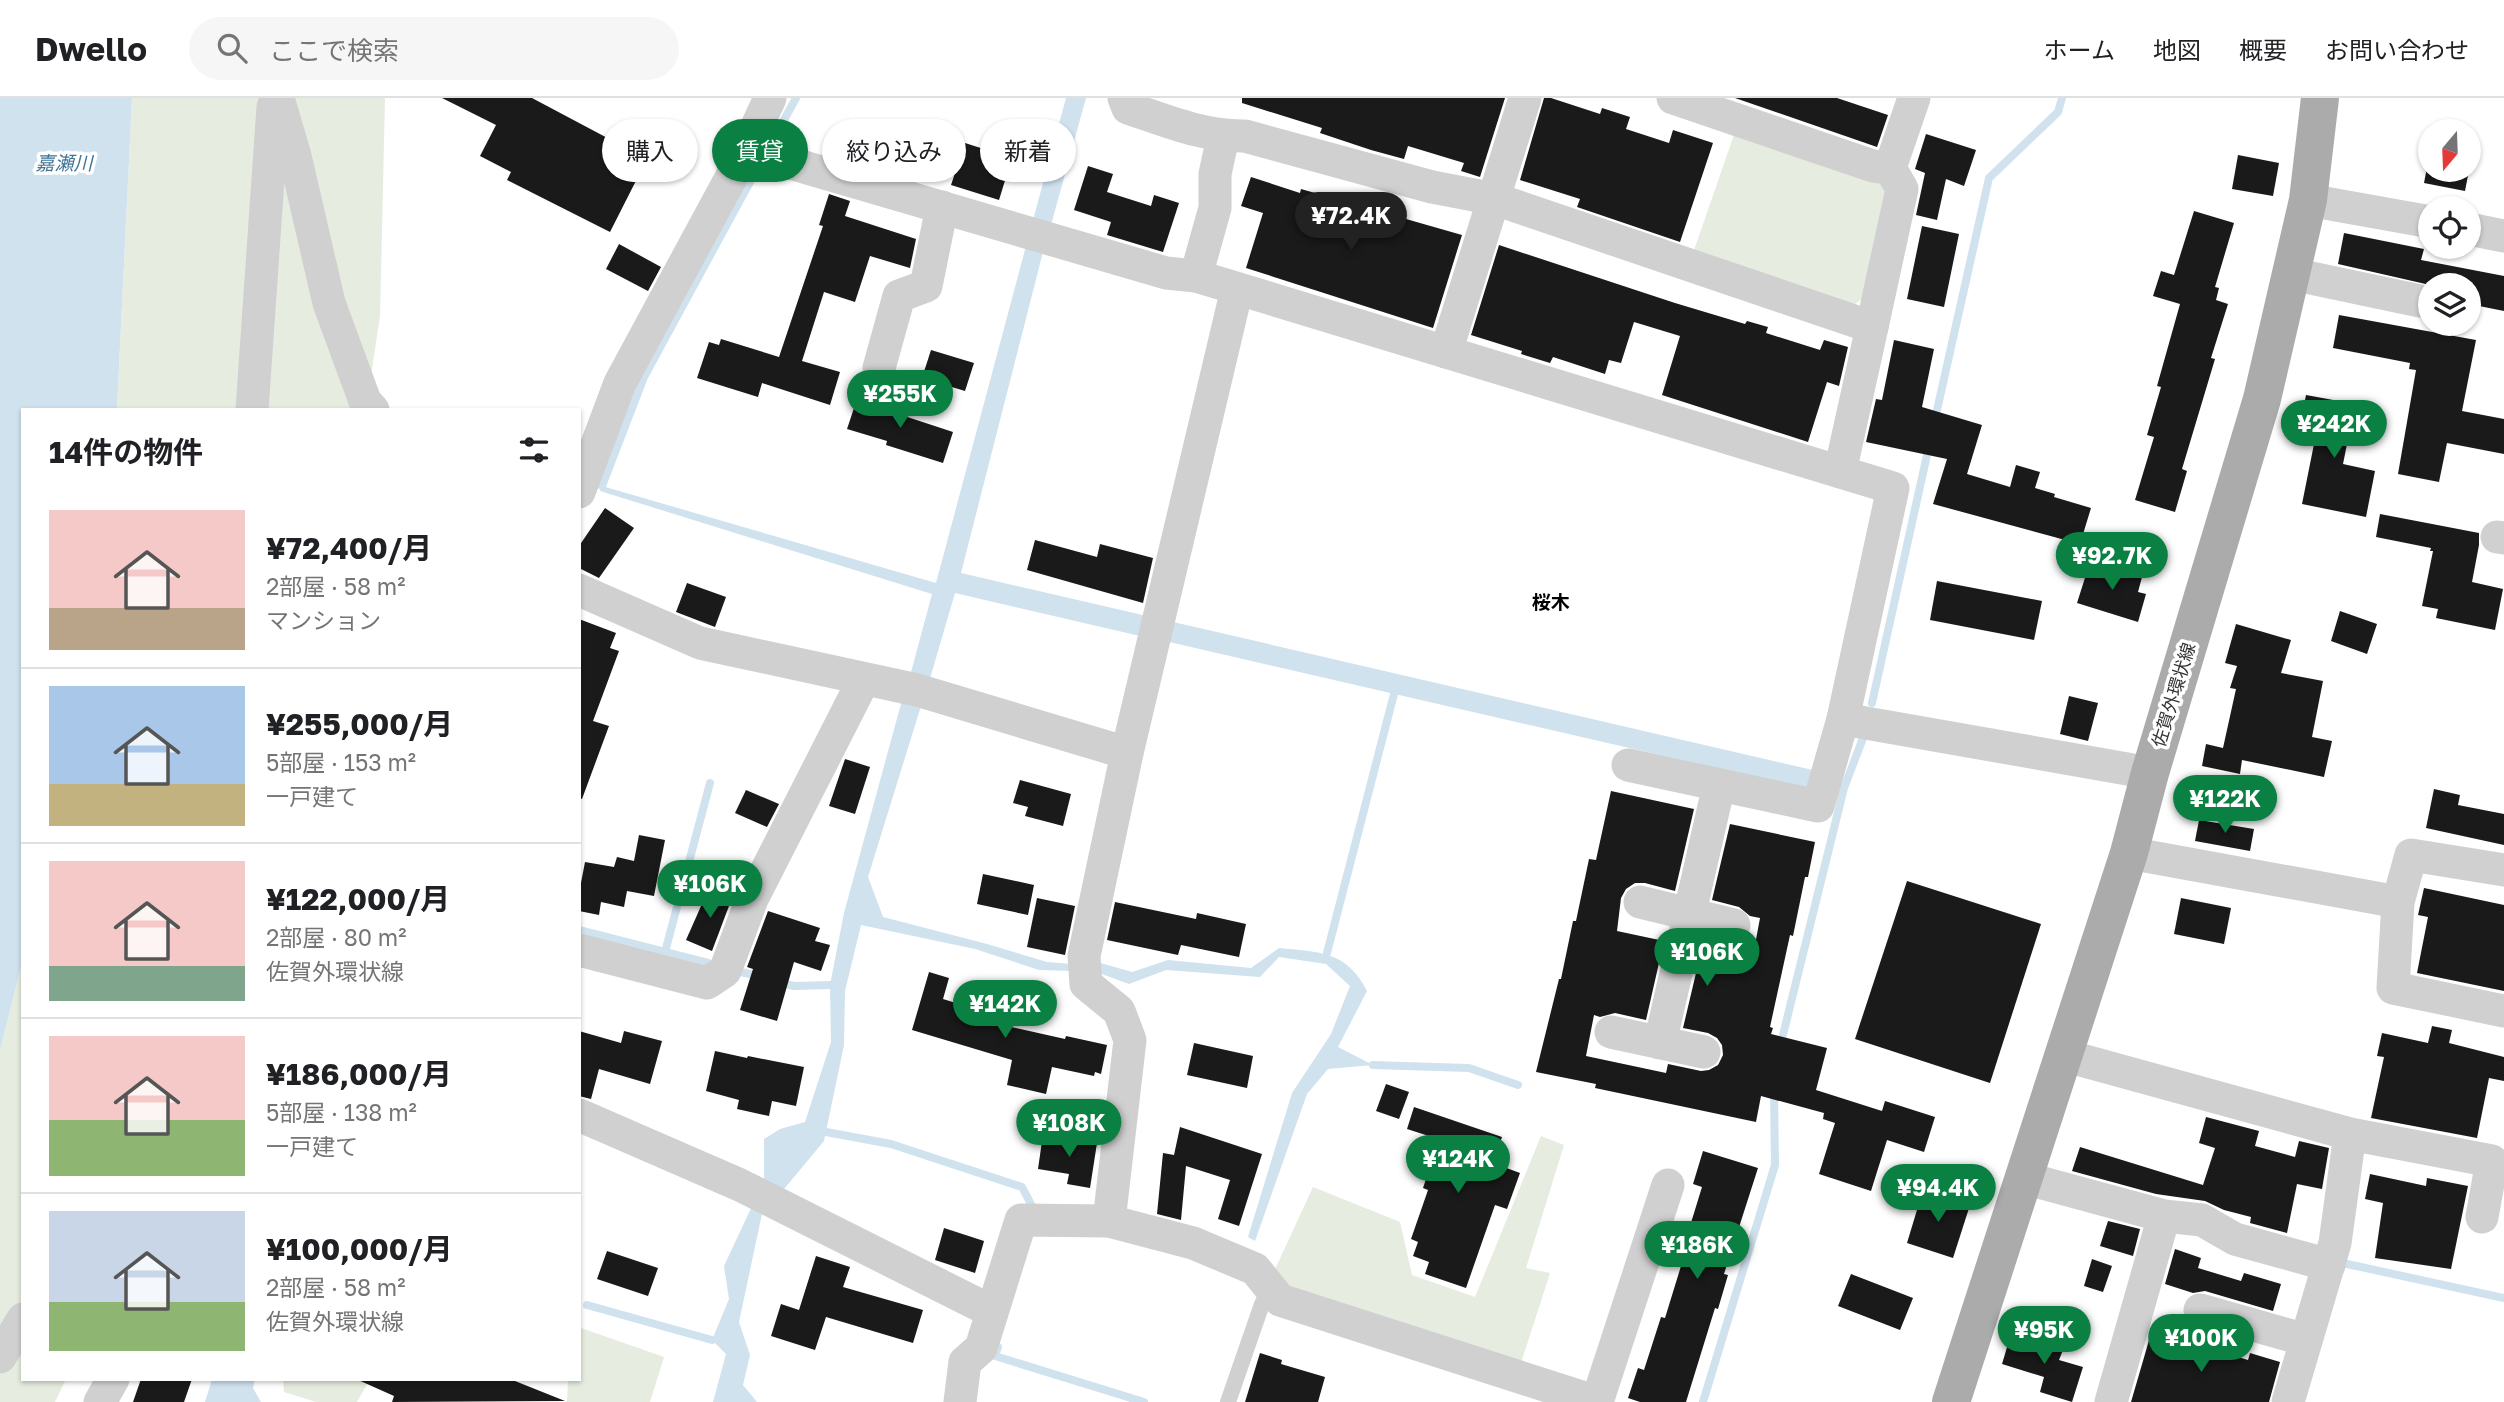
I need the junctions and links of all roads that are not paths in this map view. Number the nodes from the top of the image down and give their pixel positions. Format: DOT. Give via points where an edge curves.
graph roads {
  1 [pos="276,98"];
  2 [pos="770,98"];
  3 [pos="1124,98"];
  4 [pos="1525,98"];
  5 [pos="1673,98"];
  6 [pos="1914,98"];
  7 [pos="2320,98"];
  8 [pos="760,119"];
  9 [pos="1223,137"];
  10 [pos="808,168"];
  11 [pos="1890,168"];
  12 [pos="729,182"];
  13 [pos="1494,199"];
  14 [pos="2308,200"];
  15 [pos="942,207"];
  16 [pos="2418,220"];
  17 [pos="2481,231"];
  18 [pos="2504,236"];
  19 [pos="2292,274"];
  20 [pos="1196,276"];
  21 [pos="1237,289"];
  22 [pos="2418,302"];
  23 [pos="1872,327"];
  24 [pos="1446,352"];
  25 [pos="879,368"];
  26 [pos="251,408"];
  27 [pos="371,408"];
  28 [pos="1840,472"];
  29 [pos="581,487"];
  30 [pos="581,591"];
  31 [pos="864,678"];
  32 [pos="1843,719"];
  33 [pos="1127,753"];
  34 [pos="1628,765"];
  35 [pos="2150,773"];
  36 [pos="1719,785"];
  37 [pos="2129,853"];
  38 [pos="2504,870"];
  39 [pos="1640,902"];
  40 [pos="2398,902"];
  41 [pos="1690,914"];
  42 [pos="1734,925"];
  43 [pos="581,951"];
  44 [pos="2504,1011"];
  45 [pos="1611,1032"];
  46 [pos="1660,1043"];
  47 [pos="1704,1052"];
  48 [pos="2063,1055"];
  49 [pos="581,1116"];
  50 [pos="2350,1134"];
  51 [pos="2024,1178"];
  52 [pos="1668,1185"];
  53 [pos="2164,1216"];
  54 [pos="2482,1217"];
  55 [pos="1109,1221"];
  56 [pos="2329,1265"];
  57 [pos="1270,1289"];
  58 [pos="2200,1310"];
  59 [pos="991,1311"];
  60 [pos="21,1322"];
  61 [pos="2306,1340"];
  62 [pos="0,1357"];
  63 [pos="112,1381"];
  64 [pos="100,1402"];
  65 [pos="960,1402"];
  66 [pos="1228,1402"];
  67 [pos="1597,1402"];
  68 [pos="1951,1402"];
  69 [pos="2111,1402"];
  70 [pos="2288,1402"];
  1 -- 26 [label="street"];
  1 -- 27 [label="street" via="295,156 328,303"];
  2 -- 8 [label="street"];
  3 -- 9 [label="street" via="1128,108"];
  4 -- 13 [label="street"];
  5 -- 11 [label="street"];
  6 -- 11 [label="street"];
  7 -- 14 [label="main road, 佐賀外環状線"];
  9 -- 13 [label="street" via="1245,136 1432,187"];
  9 -- 20 [label="street" via="1215,174 1215,208"];
  10 -- 15 [label="street"];
  11 -- 23 [label="street" via="1902,188"];
  12 -- 29 [label="street" via="620,383"];
  13 -- 23 [label="street"];
  13 -- 24 [label="street"];
  14 -- 16 [label="street"];
  14 -- 19 [label="main road, 佐賀外環状線"];
  15 -- 20 [label="street" via="1166,272"];
  15 -- 25 [label="street" via="926,286 899,296"];
  17 -- 18 [label="street"];
  19 -- 22 [label="street"];
  19 -- 35 [label="main road, 佐賀外環状線" via="2262,400"];
  20 -- 21 [label="street"];
  21 -- 24 [label="street"];
  21 -- 33 [label="street"];
  23 -- 28 [label="street"];
  24 -- 28 [label="street"];
  28 -- 32 [label="street" via="1893,488"];
  30 -- 31 [label="street" via="700,643"];
  31 -- 33 [label="street"];
  31 -- 43 [label="street" via="752,899 725,971 706,983"];
  32 -- 35 [label="street"];
  32 -- 36 [label="street" via="1818,806"];
  33 -- 55 [label="street" via="1084,956 1086,984 1119,1011 1130,1040"];
  34 -- 36 [label="street"];
  35 -- 37 [label="main road, 佐賀外環状線"];
  36 -- 41 [label="street"];
  37 -- 40 [label="street"];
  37 -- 48 [label="main road, 佐賀外環状線"];
  38 -- 40 [label="street" via="2411,855"];
  39 -- 41 [label="street"];
  40 -- 44 [label="street" via="2393,988"];
  41 -- 42 [label="street"];
  41 -- 46 [label="street"];
  45 -- 46 [label="street"];
  46 -- 47 [label="street"];
  48 -- 50 [label="street"];
  48 -- 51 [label="main road, 佐賀外環状線"];
  49 -- 59 [label="street" via="740,1185"];
  50 -- 54 [label="street" via="2492,1161"];
  50 -- 56 [label="street"];
  51 -- 53 [label="street"];
  51 -- 68 [label="main road, 佐賀外環状線"];
  52 -- 67 [label="street"];
  53 -- 56 [label="street" via="2202,1220 2235,1239"];
  53 -- 69 [label="street"];
  55 -- 57 [label="street" via="1206,1248 1255,1269"];
  55 -- 59 [label="street" via="1021,1220"];
  56 -- 61 [label="street"];
  57 -- 66 [label="lane"];
  57 -- 67 [label="street" via="1280,1300"];
  58 -- 61 [label="street"];
  59 -- 65 [label="street" via="981,1348 965,1363"];
  60 -- 62 [label="street"];
  61 -- 70 [label="street"];
  63 -- 64 [label="street"];
}
